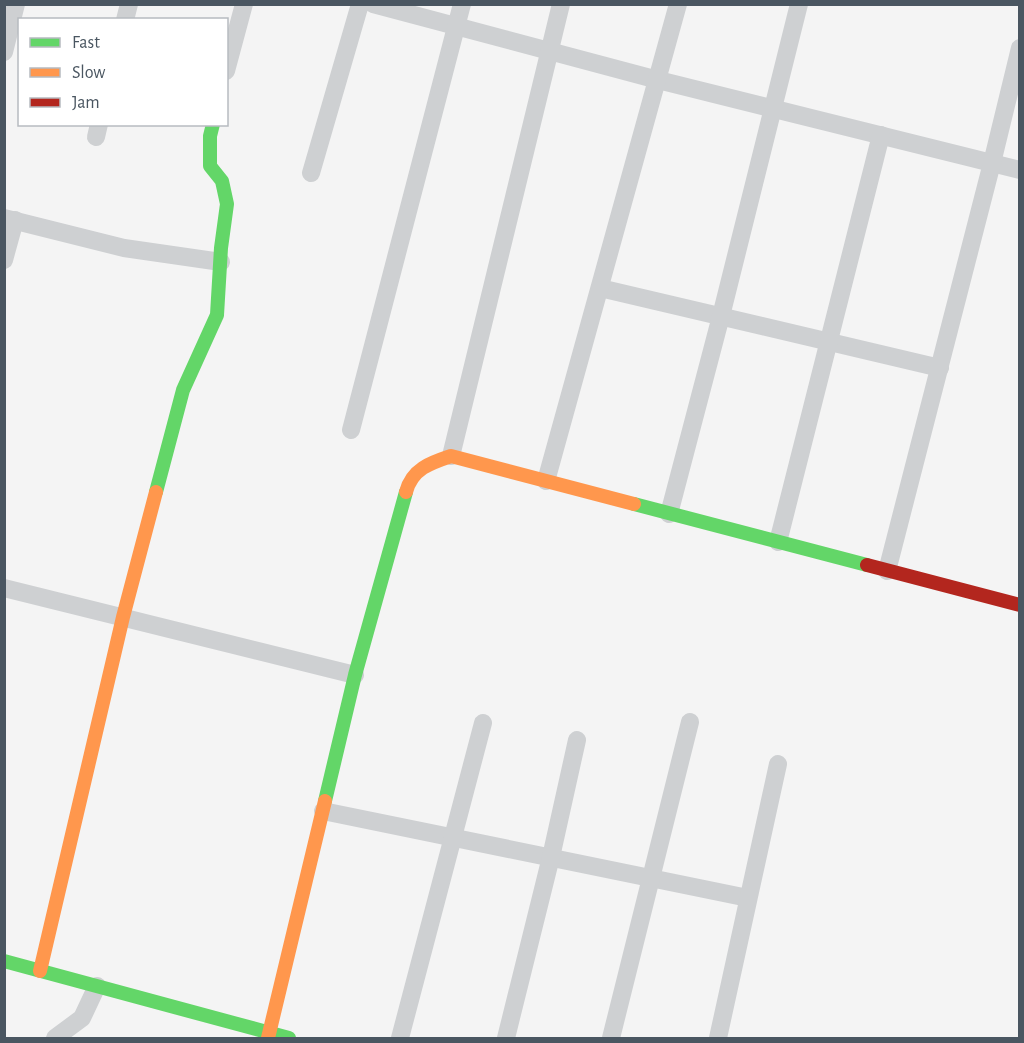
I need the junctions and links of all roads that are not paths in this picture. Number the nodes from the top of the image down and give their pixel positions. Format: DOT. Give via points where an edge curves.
graph roads {
  1 [pos="16,4"];
  2 [pos="244,4"];
  3 [pos="360,4"];
  4 [pos="373,4"];
  5 [pos="462,4"];
  6 [pos="561,4"];
  7 [pos="678,4"];
  8 [pos="799,4"];
  9 [pos="456,27"];
  10 [pos="1020,48"];
  11 [pos="549,51"];
  12 [pos="4,52"];
  13 [pos="228,64"];
  14 [pos="658,80"];
  15 [pos="773,108"];
  16 [pos="212,126"];
  17 [pos="881,135"];
  18 [pos="992,163"];
  19 [pos="1020,170"];
  20 [pos="311,173"];
  21 [pos="10,219"];
  22 [pos="4,261"];
  23 [pos="221,262"];
  24 [pos="600,288"];
  25 [pos="721,316"];
  26 [pos="828,341"];
  27 [pos="940,368"];
  28 [pos="351,430"];
  29 [pos="451,456"];
  30 [pos="546,481"];
  31 [pos="669,514"];
  32 [pos="778,542"];
  33 [pos="887,571"];
  34 [pos="4,588"];
  35 [pos="1020,605"];
  36 [pos="123,617"];
  37 [pos="355,675"];
  38 [pos="690,722"];
  39 [pos="483,723"];
  40 [pos="577,740"];
  41 [pos="778,764"];
  42 [pos="323,811"];
  43 [pos="452,837"];
  44 [pos="551,857"];
  45 [pos="651,878"];
  46 [pos="748,898"];
  47 [pos="4,961"];
  48 [pos="40,970"];
  49 [pos="97,986"];
  50 [pos="269,1036"];
  51 [pos="55,1038"];
  52 [pos="289,1038"];
  53 [pos="400,1038"];
  54 [pos="507,1038"];
  55 [pos="611,1038"];
  56 [pos="718,1038"];
  1 -- 12 [label="street"];
  2 -- 13 [label="street"];
  3 -- 20 [label="street"];
  4 -- 9 [label="street"];
  5 -- 9 [label="street"];
  6 -- 11 [label="street"];
  7 -- 14 [label="street"];
  8 -- 15 [label="street"];
  9 -- 11 [label="street"];
  9 -- 28 [label="street"];
  10 -- 18 [label="street"];
  11 -- 14 [label="street"];
  11 -- 29 [label="street"];
  14 -- 15 [label="street"];
  14 -- 24 [label="street"];
  15 -- 17 [label="street"];
  15 -- 25 [label="street"];
  16 -- 23 [label="street" via="210,166 222,181 227,204"];
  17 -- 18 [label="street"];
  17 -- 26 [label="street"];
  18 -- 19 [label="street"];
  18 -- 27 [label="street"];
  21 -- 22 [label="street"];
  21 -- 23 [label="street" via="124,248"];
  23 -- 36 [label="street" via="217,315 183,390"];
  24 -- 25 [label="street"];
  24 -- 30 [label="street"];
  25 -- 26 [label="street"];
  25 -- 31 [label="street"];
  26 -- 27 [label="street"];
  26 -- 32 [label="street"];
  27 -- 33 [label="street"];
  29 -- 30 [label="street"];
  29 -- 37 [label="street" via="424,465 409,481"];
  30 -- 31 [label="street"];
  31 -- 32 [label="street"];
  32 -- 33 [label="street"];
  33 -- 35 [label="street"];
  34 -- 36 [label="street"];
  36 -- 37 [label="street"];
  36 -- 48 [label="street"];
  37 -- 42 [label="street"];
  38 -- 45 [label="street"];
  39 -- 43 [label="street"];
  40 -- 44 [label="street"];
  41 -- 46 [label="street"];
  42 -- 43 [label="street"];
  42 -- 50 [label="street"];
  43 -- 44 [label="street"];
  43 -- 53 [label="street"];
  44 -- 45 [label="street"];
  44 -- 54 [label="street"];
  45 -- 46 [label="street"];
  45 -- 55 [label="street"];
  46 -- 56 [label="street"];
  47 -- 48 [label="street"];
  48 -- 49 [label="street"];
  49 -- 50 [label="street"];
  49 -- 51 [label="street" via="82,1018"];
  50 -- 52 [label="street"];
}
